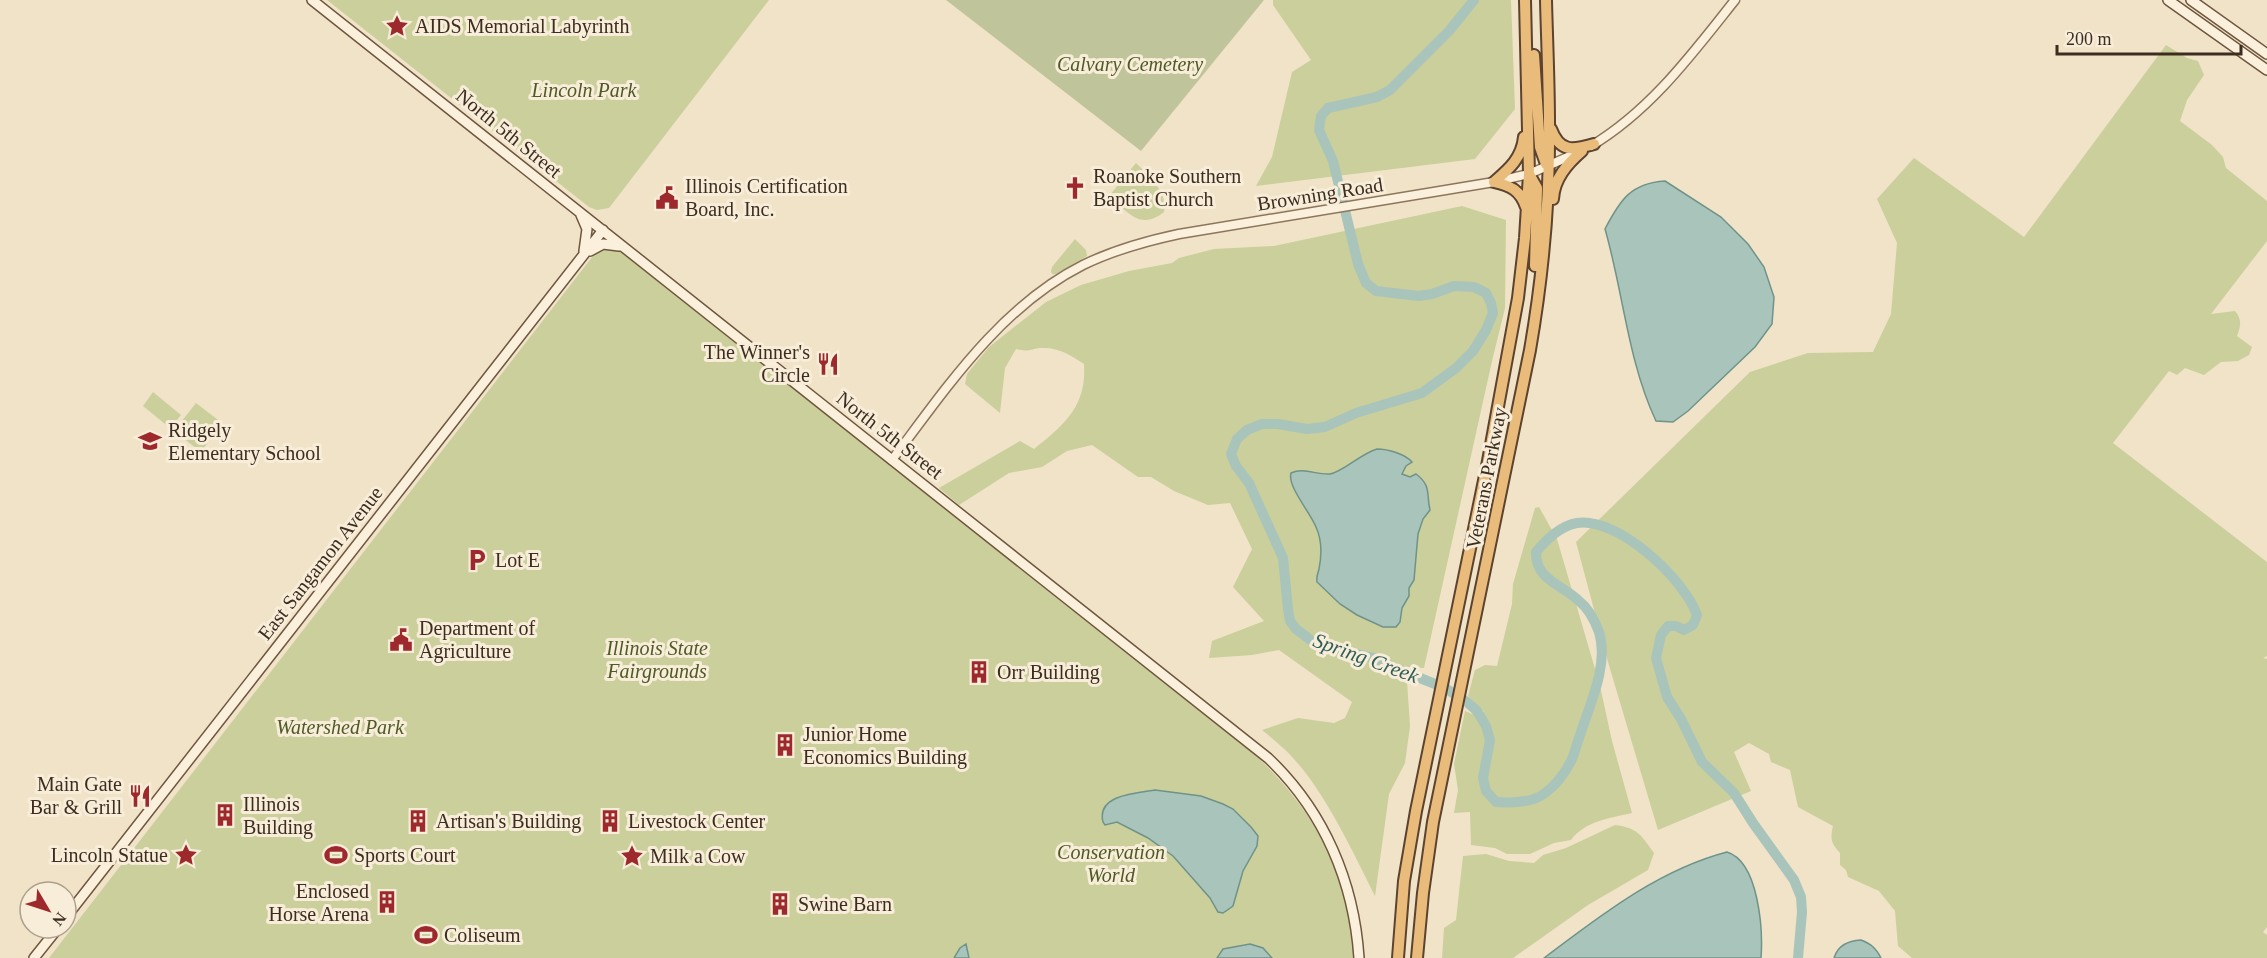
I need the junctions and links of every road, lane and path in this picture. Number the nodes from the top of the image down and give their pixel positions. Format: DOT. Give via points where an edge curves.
graph roads {
  1 [pos="312,0"];
  2 [pos="1525,0"];
  3 [pos="1546,0"];
  4 [pos="1735,0"];
  5 [pos="2168,0"];
  6 [pos="2191,0"];
  7 [pos="1526,16"];
  8 [pos="2267,54"];
  9 [pos="2267,70"];
  10 [pos="1528,78"];
  11 [pos="1549,122"];
  12 [pos="1594,144"];
  13 [pos="1582,151"];
  14 [pos="1549,166"];
  15 [pos="1529,174"];
  16 [pos="1494,182"];
  17 [pos="1527,210"];
  18 [pos="580,212"];
  19 [pos="603,230"];
  20 [pos="626,248"];
  21 [pos="583,256"];
  22 [pos="1542,263"];
  23 [pos="1530,350"];
  24 [pos="892,460"];
  25 [pos="78,902"];
  26 [pos="48,940"];
  27 [pos="34,958"];
  28 [pos="1359,958"];
  29 [pos="1398,958"];
  30 [pos="1417,958"];
  1 -- 18 [label="main road, North 5th Street"];
  2 -- 7 [label="highway, Veterans Parkway"];
  3 -- 11 [label="highway, Veterans Parkway"];
  4 -- 12 [label="street, Browning Road" via="1659,92"];
  5 -- 9 [label="main road"];
  6 -- 8 [label="main road"];
  7 -- 10 [label="highway, Veterans Parkway"];
  7 -- 14 [label="highway" via="1534,55 1540,147"];
  10 -- 15 [label="highway, Veterans Parkway"];
  10 -- 16 [label="highway" via="1524,89 1523,146 1512,165"];
  11 -- 12 [label="highway" via="1563,146 1572,149"];
  11 -- 14 [label="highway, Veterans Parkway"];
  12 -- 13 [label="street, Browning Road"];
  13 -- 14 [label="street, Browning Road"];
  13 -- 22 [label="highway" via="1563,171 1555,187 1549,251"];
  14 -- 15 [label="street, Browning Road"];
  14 -- 22 [label="highway, Veterans Parkway"];
  15 -- 16 [label="street, Browning Road"];
  15 -- 17 [label="highway, Veterans Parkway"];
  15 -- 23 [label="highway" via="1537,188"];
  16 -- 17 [label="highway" via="1518,191"];
  16 -- 24 [label="street, Browning Road" via="1179,234 1122,249 1064,275 1016,311 974,355"];
  17 -- 29 [label="highway, Veterans Parkway" via="1511,345 1408,857"];
  18 -- 19 [label="main road, North 5th Street"];
  18 -- 21 [label="main road" via="588,236"];
  19 -- 20 [label="main road, North 5th Street"];
  19 -- 21 [label="main road, East Sangamon Avenue"];
  20 -- 21 [label="main road" via="603,244"];
  20 -- 24 [label="main road, North 5th Street"];
  21 -- 25 [label="main road, East Sangamon Avenue"];
  22 -- 23 [label="highway, Veterans Parkway"];
  23 -- 30 [label="highway, Veterans Parkway" via="1427,859"];
  24 -- 28 [label="main road, North 5th Street" via="1282,772 1316,818 1334,851 1354,910"];
  26 -- 27 [label="main road"];
}
